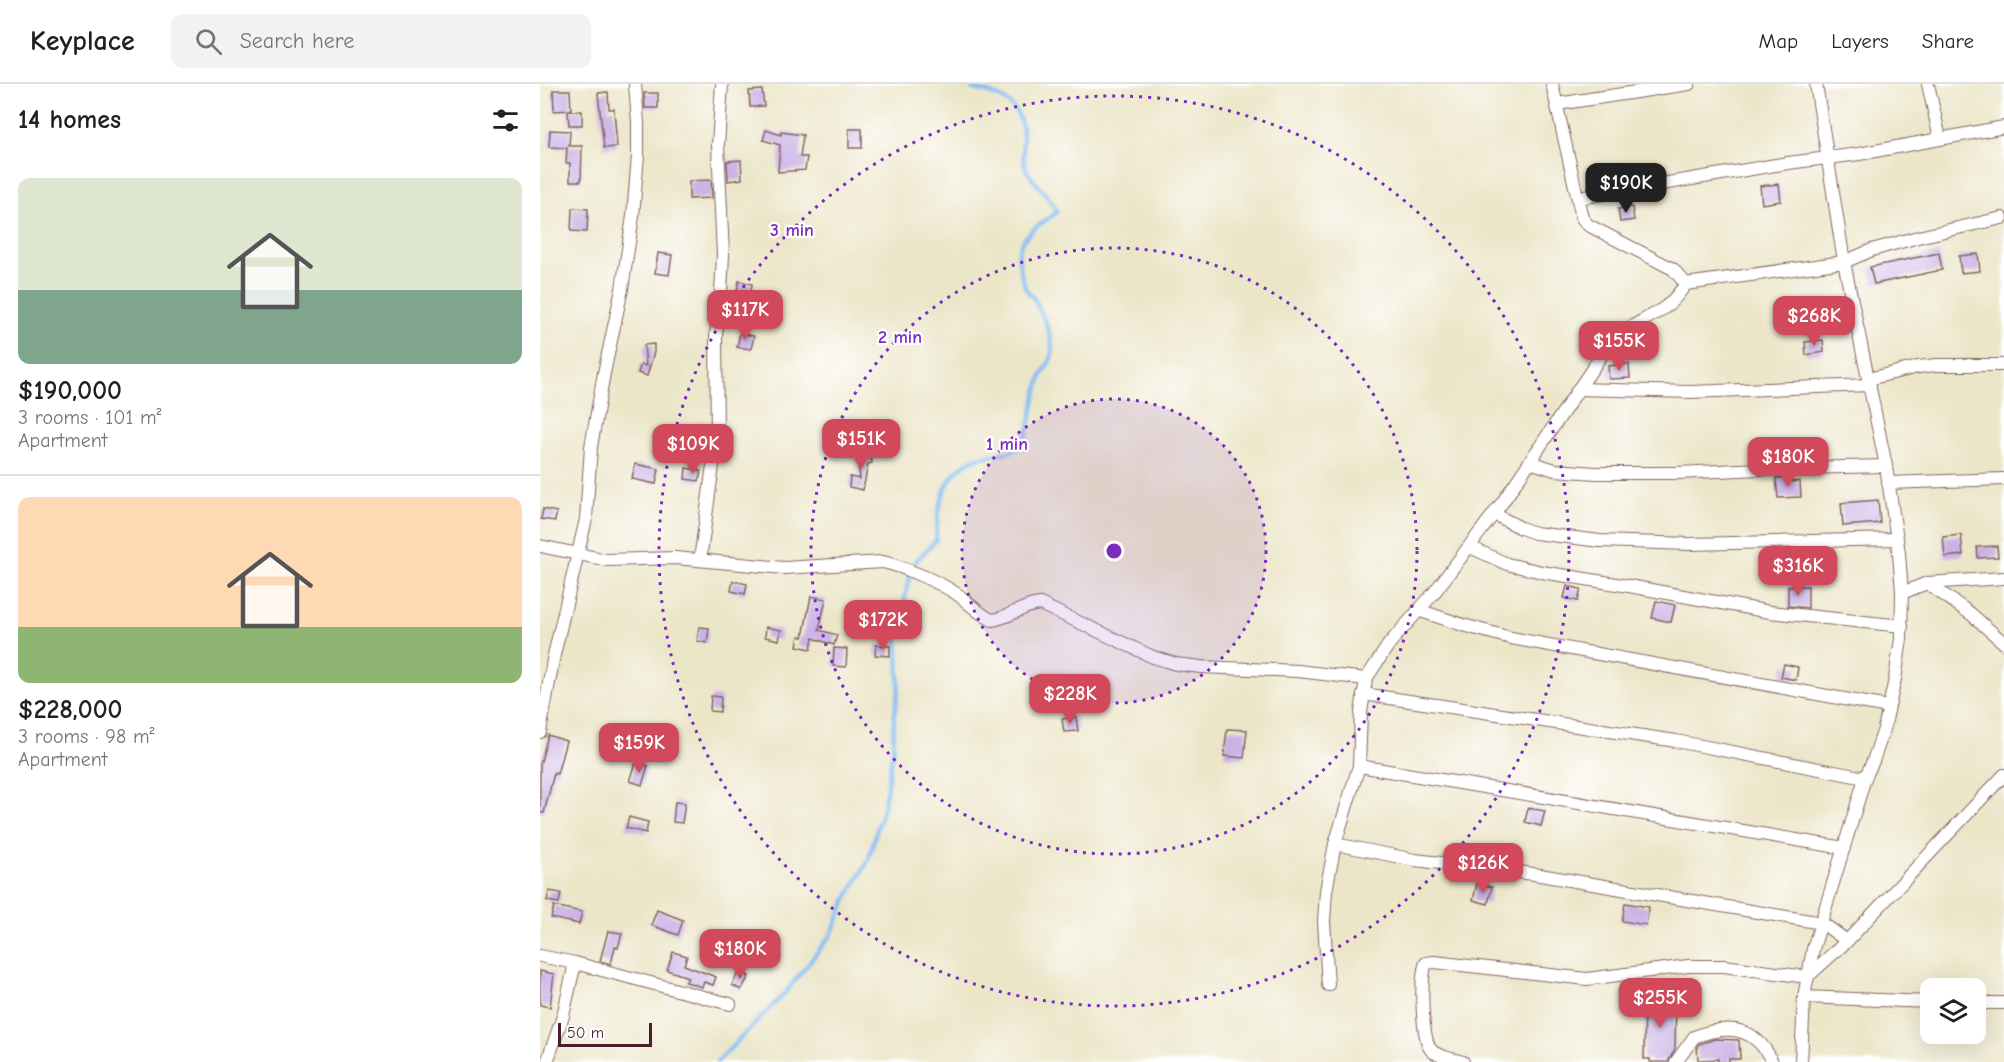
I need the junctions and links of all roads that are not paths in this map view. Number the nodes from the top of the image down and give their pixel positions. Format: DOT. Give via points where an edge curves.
graph roads {
  1 [pos="635,84"];
  2 [pos="722,84"];
  3 [pos="1551,84"];
  4 [pos="1689,84"];
  5 [pos="1816,84"];
  6 [pos="1928,84"];
  7 [pos="1557,104"];
  8 [pos="2004,127"];
  9 [pos="1940,139"];
  10 [pos="1828,157"];
  11 [pos="1578,198"];
  12 [pos="2002,218"];
  13 [pos="1844,262"];
  14 [pos="1686,284"];
  15 [pos="2004,365"];
  16 [pos="1869,382"];
  17 [pos="1578,389"];
  18 [pos="1530,462"];
  19 [pos="1886,466"];
  20 [pos="2004,479"];
  21 [pos="1888,483"];
  22 [pos="1494,514"];
  23 [pos="1897,539"];
  24 [pos="540,546"];
  25 [pos="1470,547"];
  26 [pos="577,552"];
  27 [pos="700,560"];
  28 [pos="2004,578"];
  29 [pos="1927,583"];
  30 [pos="1902,593"];
  31 [pos="1418,610"];
  32 [pos="1902,626"];
  33 [pos="2004,643"];
  34 [pos="1366,679"];
  35 [pos="1363,694"];
  36 [pos="1888,707"];
  37 [pos="540,732"];
  38 [pos="1359,766"];
  39 [pos="2004,775"];
  40 [pos="1865,778"];
  41 [pos="1335,844"];
  42 [pos="1844,848"];
  43 [pos="1822,923"];
  44 [pos="1847,941"];
  45 [pos="540,956"];
  46 [pos="575,963"];
  47 [pos="1807,977"];
  48 [pos="1328,985"];
  49 [pos="1804,997"];
  50 [pos="1920,1002"];
  51 [pos="1986,1003"];
  52 [pos="2004,1003"];
  53 [pos="730,1004"];
  54 [pos="547,1062"];
  55 [pos="1463,1062"];
  56 [pos="1677,1062"];
  57 [pos="1772,1062"];
  58 [pos="1802,1062"];
  1 -- 26 [label="street" via="638,134 633,216 591,447 585,519"];
  2 -- 27 [label="street" via="718,145 723,255 717,335 717,436"];
  3 -- 7 [label="street"];
  4 -- 7 [label="street"];
  5 -- 10 [label="street"];
  6 -- 9 [label="street"];
  7 -- 11 [label="street"];
  8 -- 9 [label="street"];
  9 -- 10 [label="street"];
  10 -- 11 [label="street"];
  10 -- 13 [label="street"];
  11 -- 14 [label="street" via="1582,218 1588,225 1673,269"];
  12 -- 13 [label="street" via="1906,240"];
  13 -- 14 [label="street"];
  13 -- 16 [label="street"];
  14 -- 17 [label="street" via="1665,308 1611,341"];
  15 -- 16 [label="street" via="1918,367"];
  16 -- 17 [label="street" via="1690,392"];
  16 -- 19 [label="street"];
  17 -- 18 [label="street"];
  18 -- 19 [label="street" via="1555,470 1678,474"];
  18 -- 22 [label="street"];
  19 -- 21 [label="street"];
  20 -- 21 [label="street"];
  21 -- 23 [label="street"];
  22 -- 23 [label="street" via="1535,533 1600,541 1690,544"];
  22 -- 25 [label="street"];
  23 -- 30 [label="street"];
  24 -- 26 [label="street"];
  25 -- 31 [label="street"];
  25 -- 32 [label="street" via="1508,564 1542,572 1770,612"];
  26 -- 27 [label="street" via="607,560"];
  26 -- 37 [label="street"];
  27 -- 34 [label="street" via="784,568 883,562 935,582 992,620 1041,604 1176,664"];
  28 -- 29 [label="street"];
  29 -- 30 [label="street"];
  29 -- 33 [label="street"];
  30 -- 32 [label="street"];
  31 -- 34 [label="street"];
  31 -- 36 [label="street" via="1510,638"];
  32 -- 36 [label="street"];
  34 -- 35 [label="street"];
  35 -- 38 [label="street"];
  35 -- 40 [label="street" via="1676,741"];
  36 -- 40 [label="street"];
  38 -- 41 [label="street"];
  38 -- 42 [label="street"];
  39 -- 44 [label="street"];
  40 -- 42 [label="street"];
  41 -- 43 [label="street" via="1414,860 1534,874"];
  41 -- 48 [label="street" via="1324,921"];
  42 -- 43 [label="street"];
  43 -- 44 [label="street"];
  43 -- 47 [label="street"];
  44 -- 47 [label="street"];
  45 -- 46 [label="street"];
  46 -- 53 [label="street"];
  46 -- 54 [label="street"];
  47 -- 49 [label="street"];
  47 -- 55 [label="street" via="1724,966 1688,966 1587,979 1426,963 1422,985 1426,1042 1437,1054"];
  49 -- 50 [label="street"];
  49 -- 58 [label="street"];
  51 -- 52 [label="street"];
  56 -- 57 [label="street" via="1694,1037 1717,1030 1747,1033 1765,1047"];
}
